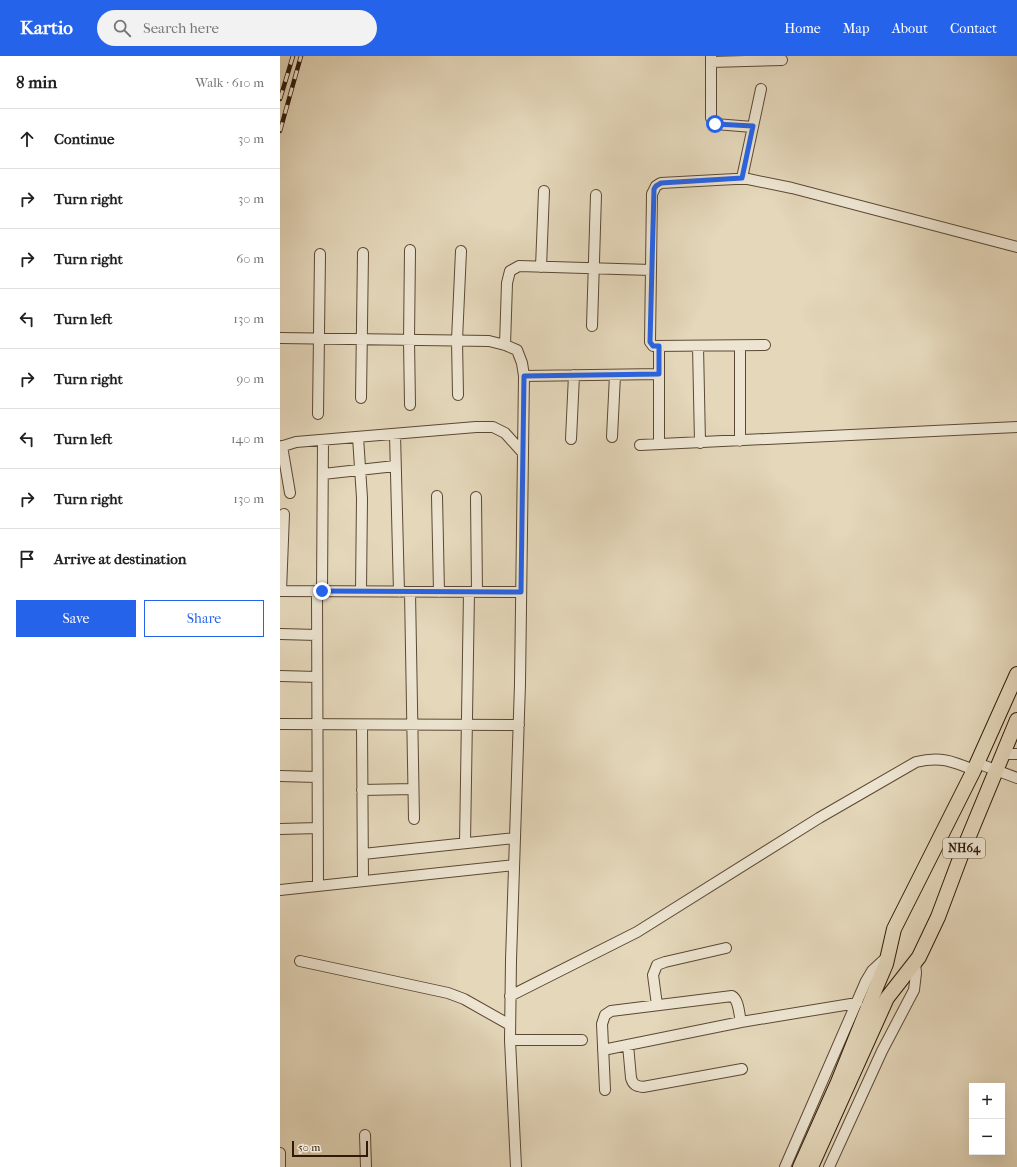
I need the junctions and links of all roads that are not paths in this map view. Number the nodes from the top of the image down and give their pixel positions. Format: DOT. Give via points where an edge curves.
graph roads {
  1 [pos="711,59"];
  2 [pos="782,60"];
  3 [pos="762,88"];
  4 [pos="753,126"];
  5 [pos="742,178"];
  6 [pos="544,191"];
  7 [pos="596,195"];
  8 [pos="1017,247"];
  9 [pos="410,250"];
  10 [pos="461,251"];
  11 [pos="363,253"];
  12 [pos="320,254"];
  13 [pos="541,267"];
  14 [pos="594,268"];
  15 [pos="651,270"];
  16 [pos="592,326"];
  17 [pos="280,338"];
  18 [pos="320,338"];
  19 [pos="362,339"];
  20 [pos="409,340"];
  21 [pos="457,340"];
  22 [pos="505,345"];
  23 [pos="765,345"];
  24 [pos="659,346"];
  25 [pos="698,346"];
  26 [pos="740,346"];
  27 [pos="659,374"];
  28 [pos="574,375"];
  29 [pos="615,375"];
  30 [pos="524,376"];
  31 [pos="458,395"];
  32 [pos="361,398"];
  33 [pos="410,405"];
  34 [pos="318,414"];
  35 [pos="1017,427"];
  36 [pos="395,434"];
  37 [pos="358,437"];
  38 [pos="612,437"];
  39 [pos="571,439"];
  40 [pos="323,440"];
  41 [pos="740,441"];
  42 [pos="700,442"];
  43 [pos="659,444"];
  44 [pos="640,445"];
  45 [pos="281,446"];
  46 [pos="523,453"];
  47 [pos="395,466"];
  48 [pos="361,470"];
  49 [pos="323,474"];
  50 [pos="290,493"];
  51 [pos="437,496"];
  52 [pos="476,497"];
  53 [pos="284,514"];
  54 [pos="280,591"];
  55 [pos="319,591"];
  56 [pos="362,592"];
  57 [pos="399,592"];
  58 [pos="410,592"];
  59 [pos="439,592"];
  60 [pos="473,592"];
  61 [pos="521,592"];
  62 [pos="280,634"];
  63 [pos="317,635"];
  64 [pos="1017,674"];
  65 [pos="280,676"];
  66 [pos="317,677"];
  67 [pos="1017,720"];
  68 [pos="280,724"];
  69 [pos="317,725"];
  70 [pos="362,725"];
  71 [pos="412,725"];
  72 [pos="467,725"];
  73 [pos="519,725"];
  74 [pos="1002,754"];
  75 [pos="1017,754"];
  76 [pos="976,766"];
  77 [pos="995,771"];
  78 [pos="280,776"];
  79 [pos="317,777"];
  80 [pos="1017,778"];
  81 [pos="413,789"];
  82 [pos="362,790"];
  83 [pos="414,819"];
  84 [pos="318,828"];
  85 [pos="280,829"];
  86 [pos="515,838"];
  87 [pos="465,843"];
  88 [pos="363,854"];
  89 [pos="514,866"];
  90 [pos="363,881"];
  91 [pos="318,886"];
  92 [pos="280,890"];
  93 [pos="726,948"];
  94 [pos="887,957"];
  95 [pos="300,962"];
  96 [pos="915,962"];
  97 [pos="881,994"];
  98 [pos="510,996"];
  99 [pos="857,1003"];
  100 [pos="657,1006"];
  101 [pos="741,1022"];
  102 [pos="510,1025"];
  103 [pos="510,1040"];
  104 [pos="582,1040"];
  105 [pos="628,1045"];
  106 [pos="603,1050"];
  107 [pos="742,1069"];
  108 [pos="605,1090"];
  109 [pos="365,1135"];
  110 [pos="280,1153"];
  111 [pos="280,1167"];
  112 [pos="366,1167"];
  113 [pos="516,1167"];
  114 [pos="784,1167"];
  115 [pos="800,1167"];
  116 [pos="811,1167"];
  117 [pos="829,1167"];
  1 -- 2 [label="street"];
  1 -- 4 [label="street" via="711,118 715,124"];
  3 -- 4 [label="street"];
  4 -- 5 [label="street"];
  5 -- 8 [label="street" via="792,188"];
  5 -- 15 [label="street" via="661,183 656,186 652,194"];
  6 -- 13 [label="street"];
  7 -- 14 [label="street"];
  9 -- 20 [label="street"];
  10 -- 21 [label="street"];
  11 -- 19 [label="street"];
  12 -- 18 [label="street"];
  13 -- 14 [label="street"];
  13 -- 22 [label="street" via="519,266 510,271 507,283"];
  14 -- 15 [label="street"];
  14 -- 16 [label="street"];
  15 -- 24 [label="street" via="650,342 653,346"];
  17 -- 18 [label="street"];
  18 -- 19 [label="street"];
  18 -- 34 [label="street"];
  19 -- 20 [label="street"];
  19 -- 32 [label="street"];
  20 -- 21 [label="street"];
  20 -- 33 [label="street"];
  21 -- 22 [label="street" via="489,341"];
  21 -- 31 [label="street"];
  22 -- 30 [label="street" via="516,350"];
  23 -- 26 [label="street"];
  24 -- 25 [label="street"];
  24 -- 27 [label="street"];
  25 -- 26 [label="street"];
  25 -- 42 [label="street"];
  26 -- 41 [label="street"];
  27 -- 29 [label="street"];
  27 -- 43 [label="street"];
  28 -- 29 [label="street"];
  28 -- 30 [label="street"];
  28 -- 39 [label="street"];
  29 -- 38 [label="street"];
  30 -- 46 [label="street"];
  35 -- 41 [label="street"];
  36 -- 37 [label="street"];
  36 -- 46 [label="street" via="476,427 493,428 505,433"];
  36 -- 47 [label="street"];
  37 -- 40 [label="street"];
  37 -- 48 [label="street"];
  40 -- 45 [label="street"];
  40 -- 49 [label="street"];
  41 -- 42 [label="street"];
  42 -- 43 [label="street"];
  43 -- 44 [label="street"];
  45 -- 50 [label="street"];
  46 -- 61 [label="street"];
  47 -- 48 [label="street"];
  47 -- 57 [label="street"];
  48 -- 49 [label="street"];
  48 -- 56 [label="street"];
  49 -- 55 [label="street"];
  51 -- 59 [label="street"];
  52 -- 60 [label="street"];
  53 -- 54 [label="street"];
  54 -- 55 [label="street"];
  55 -- 56 [label="street"];
  55 -- 63 [label="street"];
  56 -- 57 [label="street"];
  57 -- 58 [label="street"];
  58 -- 59 [label="street"];
  58 -- 71 [label="street"];
  59 -- 60 [label="street"];
  60 -- 61 [label="street"];
  60 -- 72 [label="street"];
  61 -- 73 [label="street"];
  62 -- 63 [label="street"];
  63 -- 66 [label="street"];
  64 -- 76 [label="highway, NH64"];
  65 -- 66 [label="street"];
  66 -- 69 [label="street"];
  67 -- 74 [label="highway, NH64"];
  68 -- 69 [label="street"];
  69 -- 70 [label="street"];
  69 -- 79 [label="street"];
  70 -- 71 [label="street"];
  70 -- 82 [label="street"];
  71 -- 72 [label="street"];
  71 -- 81 [label="street"];
  72 -- 73 [label="street"];
  72 -- 87 [label="street"];
  73 -- 86 [label="street"];
  74 -- 75 [label="street"];
  74 -- 77 [label="highway, NH64"];
  76 -- 77 [label="street"];
  76 -- 94 [label="highway, NH64" via="894,929"];
  76 -- 98 [label="street" via="950,760 928,759 916,762 819,818 637,932"];
  77 -- 80 [label="street"];
  77 -- 96 [label="highway, NH64" via="938,917"];
  78 -- 79 [label="street"];
  79 -- 84 [label="street"];
  81 -- 82 [label="street"];
  81 -- 83 [label="street"];
  82 -- 88 [label="street"];
  84 -- 85 [label="street"];
  84 -- 91 [label="street"];
  86 -- 87 [label="street"];
  86 -- 89 [label="street"];
  87 -- 88 [label="street"];
  88 -- 90 [label="street"];
  89 -- 90 [label="street"];
  89 -- 98 [label="street"];
  90 -- 91 [label="street"];
  91 -- 92 [label="street"];
  93 -- 100 [label="street" via="657,965 653,975"];
  94 -- 97 [label="highway, NH64"];
  94 -- 99 [label="street" via="872,971"];
  95 -- 102 [label="street" via="448,994 464,999"];
  96 -- 97 [label="highway, NH64"];
  96 -- 117 [label="street" via="914,990 882,1051"];
  97 -- 115 [label="highway, NH64"];
  97 -- 116 [label="highway, NH64"];
  98 -- 102 [label="street"];
  99 -- 101 [label="street"];
  99 -- 114 [label="street"];
  100 -- 101 [label="street" via="732,996 737,1001"];
  100 -- 106 [label="street" via="605,1015 602,1024"];
  101 -- 105 [label="street"];
  102 -- 103 [label="street"];
  103 -- 104 [label="street"];
  103 -- 113 [label="street"];
  105 -- 106 [label="street"];
  105 -- 107 [label="street" via="632,1083 637,1086"];
  106 -- 108 [label="street"];
  109 -- 112 [label="street"];
  110 -- 111 [label="street"];
}
